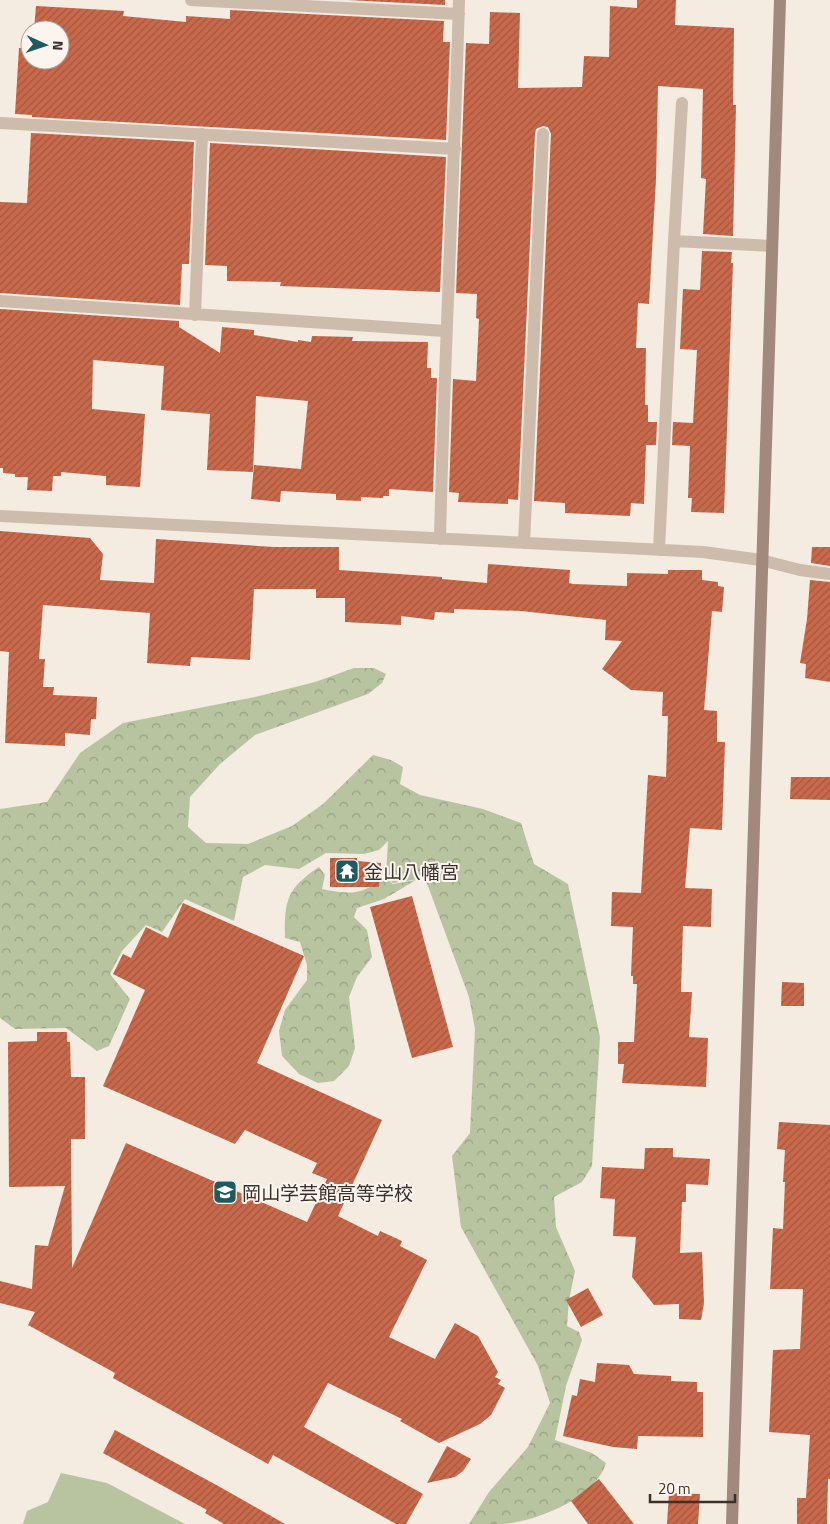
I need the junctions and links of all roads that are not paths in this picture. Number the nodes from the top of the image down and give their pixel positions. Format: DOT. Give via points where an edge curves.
graph roads {
  1 [pos="191,0"];
  2 [pos="459,0"];
  3 [pos="780,0"];
  4 [pos="459,14"];
  5 [pos="682,103"];
  6 [pos="0,123"];
  7 [pos="202,134"];
  8 [pos="543,134"];
  9 [pos="455,149"];
  10 [pos="674,241"];
  11 [pos="772,246"];
  12 [pos="0,301"];
  13 [pos="196,314"];
  14 [pos="445,331"];
  15 [pos="0,516"];
  16 [pos="440,539"];
  17 [pos="524,543"];
  18 [pos="659,550"];
  19 [pos="761,560"];
  20 [pos="830,574"];
  21 [pos="732,1524"];
  1 -- 4 [label="street"];
  2 -- 4 [label="street"];
  3 -- 11 [label="street"];
  4 -- 9 [label="street"];
  5 -- 10 [label="street"];
  6 -- 7 [label="street"];
  7 -- 9 [label="street"];
  7 -- 13 [label="street"];
  8 -- 17 [label="street"];
  9 -- 14 [label="street"];
  10 -- 11 [label="street"];
  10 -- 18 [label="street"];
  11 -- 19 [label="street"];
  12 -- 13 [label="street"];
  13 -- 14 [label="street"];
  14 -- 16 [label="street"];
  15 -- 16 [label="street"];
  16 -- 17 [label="street"];
  17 -- 18 [label="street"];
  18 -- 19 [label="street"];
  19 -- 20 [label="street"];
  19 -- 21 [label="street"];
}
